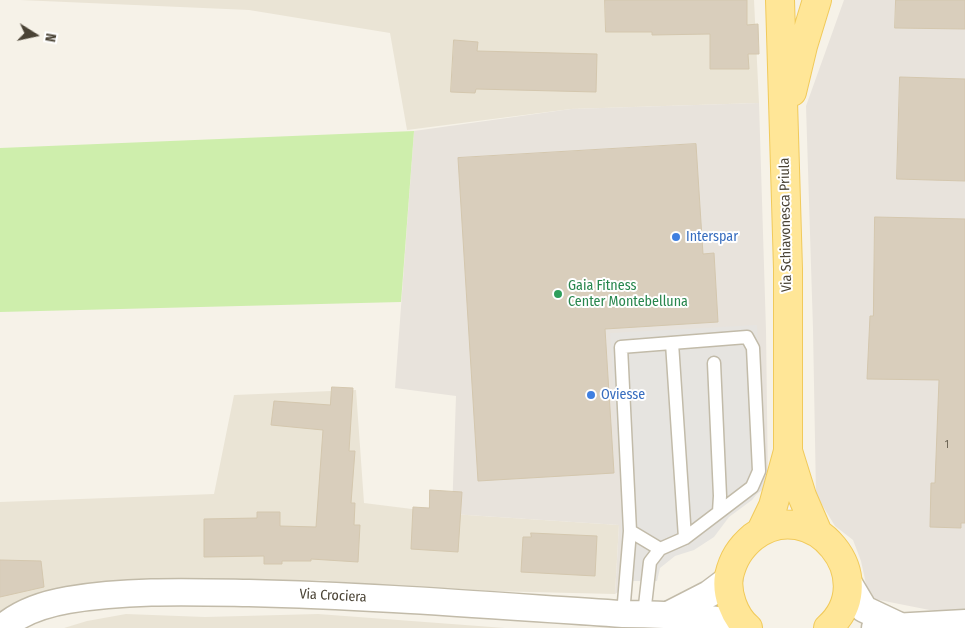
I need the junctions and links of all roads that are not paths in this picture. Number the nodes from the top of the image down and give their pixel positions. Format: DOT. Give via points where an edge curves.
graph roads {
  1 [pos="780,0"];
  2 [pos="817,0"];
  3 [pos="784,143"];
  4 [pos="672,343"];
  5 [pos="714,364"];
  6 [pos="788,451"];
  7 [pos="719,512"];
  8 [pos="630,531"];
  9 [pos="761,531"];
  10 [pos="818,533"];
  11 [pos="685,538"];
  12 [pos="660,549"];
  13 [pos="729,579"];
  14 [pos="848,582"];
  15 [pos="646,614"];
  16 [pos="965,623"];
  17 [pos="746,627"];
  18 [pos="888,627"];
  19 [pos="2,628"];
  20 [pos="828,628"];
  1 -- 3 [label="main road, Via Schiavonesca Priula"];
  2 -- 3 [label="main road" via="796,73"];
  3 -- 6 [label="main road, Via Schiavonesca Priula"];
  4 -- 7 [label="lane" via="747,337 753,348 759,471 752,487"];
  4 -- 8 [label="lane" via="621,347"];
  4 -- 11 [label="lane"];
  5 -- 7 [label="lane"];
  6 -- 9 [label="main road, Via Schiavonesca Priula" via="773,506"];
  6 -- 10 [label="main road, Via Schiavonesca Priula"];
  7 -- 11 [label="lane"];
  8 -- 12 [label="lane"];
  8 -- 15 [label="lane"];
  9 -- 10 [label="main road" via="783,525 803,526"];
  9 -- 13 [label="main road" via="737,554"];
  10 -- 14 [label="main road" via="837,550"];
  11 -- 12 [label="lane"];
  12 -- 15 [label="lane" via="650,562 645,592"];
  13 -- 15 [label="street" via="709,594"];
  13 -- 17 [label="main road" via="735,612"];
  14 -- 18 [label="street" via="864,609"];
  14 -- 20 [label="main road" via="845,603"];
  15 -- 17 [label="street, Via Crociera" via="724,621"];
  15 -- 19 [label="street, Via Crociera" via="314,595 114,593 65,600 34,610"];
  16 -- 18 [label="street"];
}
